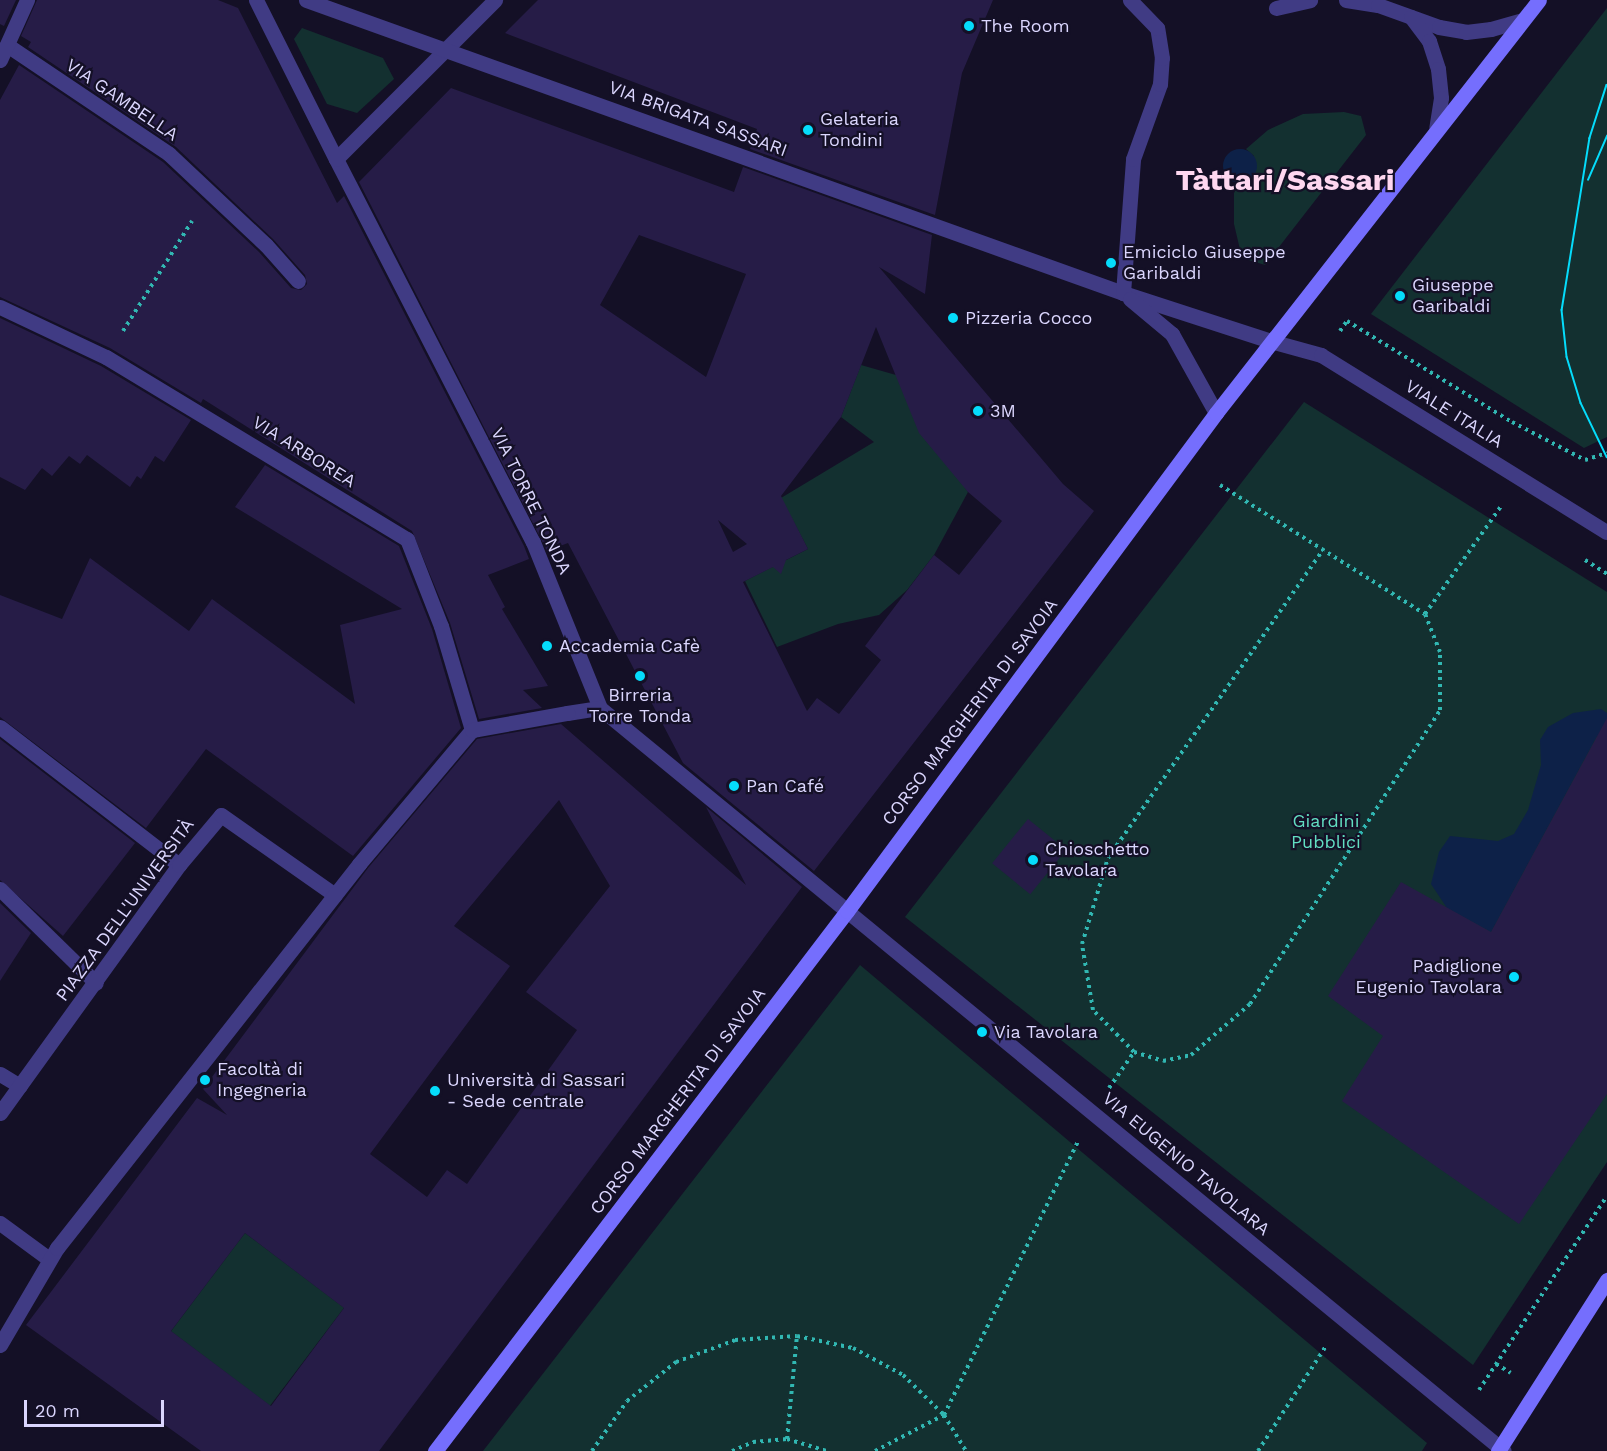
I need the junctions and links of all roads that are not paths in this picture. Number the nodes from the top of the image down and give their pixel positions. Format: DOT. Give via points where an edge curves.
graph roads {
  1 [pos="27,0"];
  2 [pos="256,0"];
  3 [pos="306,0"];
  4 [pos="495,0"];
  5 [pos="1130,0"];
  6 [pos="1310,0"];
  7 [pos="1346,0"];
  8 [pos="1539,0"];
  9 [pos="1276,8"];
  10 [pos="1409,15"];
  11 [pos="1523,20"];
  12 [pos="7,45"];
  13 [pos="445,50"];
  14 [pos="0,60"];
  15 [pos="1436,128"];
  16 [pos="336,159"];
  17 [pos="298,281"];
  18 [pos="1123,293"];
  19 [pos="0,307"];
  20 [pos="1274,342"];
  21 [pos="1216,413"];
  22 [pos="1607,532"];
  23 [pos="600,708"];
  24 [pos="0,727"];
  25 [pos="472,730"];
  26 [pos="179,864"];
  27 [pos="0,889"];
  28 [pos="335,895"];
  29 [pos="847,911"];
  30 [pos="96,983"];
  31 [pos="0,1074"];
  32 [pos="20,1086"];
  33 [pos="0,1113"];
  34 [pos="0,1223"];
  35 [pos="49,1258"];
  36 [pos="1607,1280"];
  37 [pos="0,1345"];
  38 [pos="1501,1450"];
  39 [pos="435,1451"];
  1 -- 12 [label="street"];
  2 -- 16 [label="street"];
  3 -- 13 [label="street, VIA BRIGATA SASSARI"];
  4 -- 13 [label="street"];
  5 -- 18 [label="street" via="1157,28 1162,58 1160,84 1133,159"];
  6 -- 9 [label="street"];
  7 -- 10 [label="street"];
  8 -- 11 [label="main road, CORSO MARGHERITA DI SAVOIA"];
  10 -- 11 [label="street" via="1466,32"];
  10 -- 15 [label="street" via="1430,41 1438,69 1441,98"];
  11 -- 15 [label="main road, CORSO MARGHERITA DI SAVOIA"];
  12 -- 14 [label="street"];
  12 -- 17 [label="street, VIA GAMBELLA" via="169,154"];
  13 -- 16 [label="street"];
  13 -- 18 [label="street, VIA BRIGATA SASSARI"];
  15 -- 20 [label="main road, CORSO MARGHERITA DI SAVOIA"];
  16 -- 23 [label="street, VIA TORRE TONDA" via="533,542"];
  18 -- 20 [label="street"];
  18 -- 21 [label="street" via="1172,334"];
  19 -- 25 [label="street, VIA ARBOREA" via="106,357 407,539 441,626"];
  20 -- 21 [label="main road, CORSO MARGHERITA DI SAVOIA"];
  20 -- 22 [label="street, VIALE ITALIA" via="1321,355"];
  21 -- 29 [label="main road, CORSO MARGHERITA DI SAVOIA"];
  23 -- 25 [label="street"];
  23 -- 29 [label="street, VIA TORRE TONDA"];
  24 -- 26 [label="street"];
  25 -- 28 [label="street"];
  26 -- 28 [label="street, PIAZZA DELL'UNIVERSITÀ" via="221,815"];
  26 -- 30 [label="street, PIAZZA DELL'UNIVERSITÀ"];
  27 -- 30 [label="street"];
  28 -- 35 [label="street"];
  29 -- 38 [label="street, VIA EUGENIO TAVOLARA"];
  29 -- 39 [label="main road, CORSO MARGHERITA DI SAVOIA"];
  30 -- 32 [label="street, PIAZZA DELL'UNIVERSITÀ"];
  31 -- 32 [label="street"];
  32 -- 33 [label="street, PIAZZA DELL'UNIVERSITÀ"];
  34 -- 35 [label="street"];
  35 -- 37 [label="street"];
  36 -- 38 [label="main road"];
}
